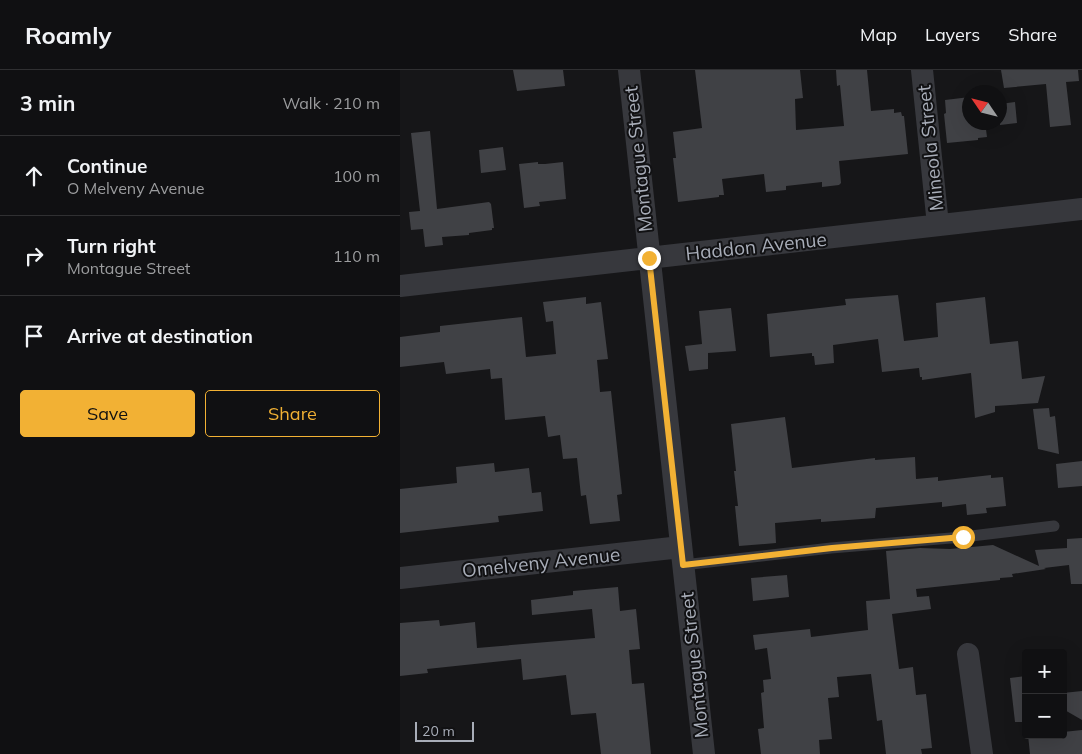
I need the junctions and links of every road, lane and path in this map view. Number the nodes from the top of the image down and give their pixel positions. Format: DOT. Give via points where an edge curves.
graph roads {
  1 [pos="629,70"];
  2 [pos="922,70"];
  3 [pos="1082,210"];
  4 [pos="938,226"];
  5 [pos="649,258"];
  6 [pos="400,286"];
  7 [pos="1054,526"];
  8 [pos="682,556"];
  9 [pos="400,578"];
  10 [pos="968,654"];
  11 [pos="704,754"];
  12 [pos="982,754"];
  1 -- 5 [label="street, Montague Street"];
  2 -- 4 [label="street, Mineola Street"];
  3 -- 4 [label="street, Haddon Avenue"];
  4 -- 5 [label="street, Haddon Avenue"];
  5 -- 6 [label="street, Haddon Avenue"];
  5 -- 8 [label="street, Montague Street"];
  7 -- 8 [label="lane" via="832,548"];
  8 -- 9 [label="street, Omelveny Avenue"];
  8 -- 11 [label="street, Montague Street"];
  10 -- 12 [label="street"];
}
